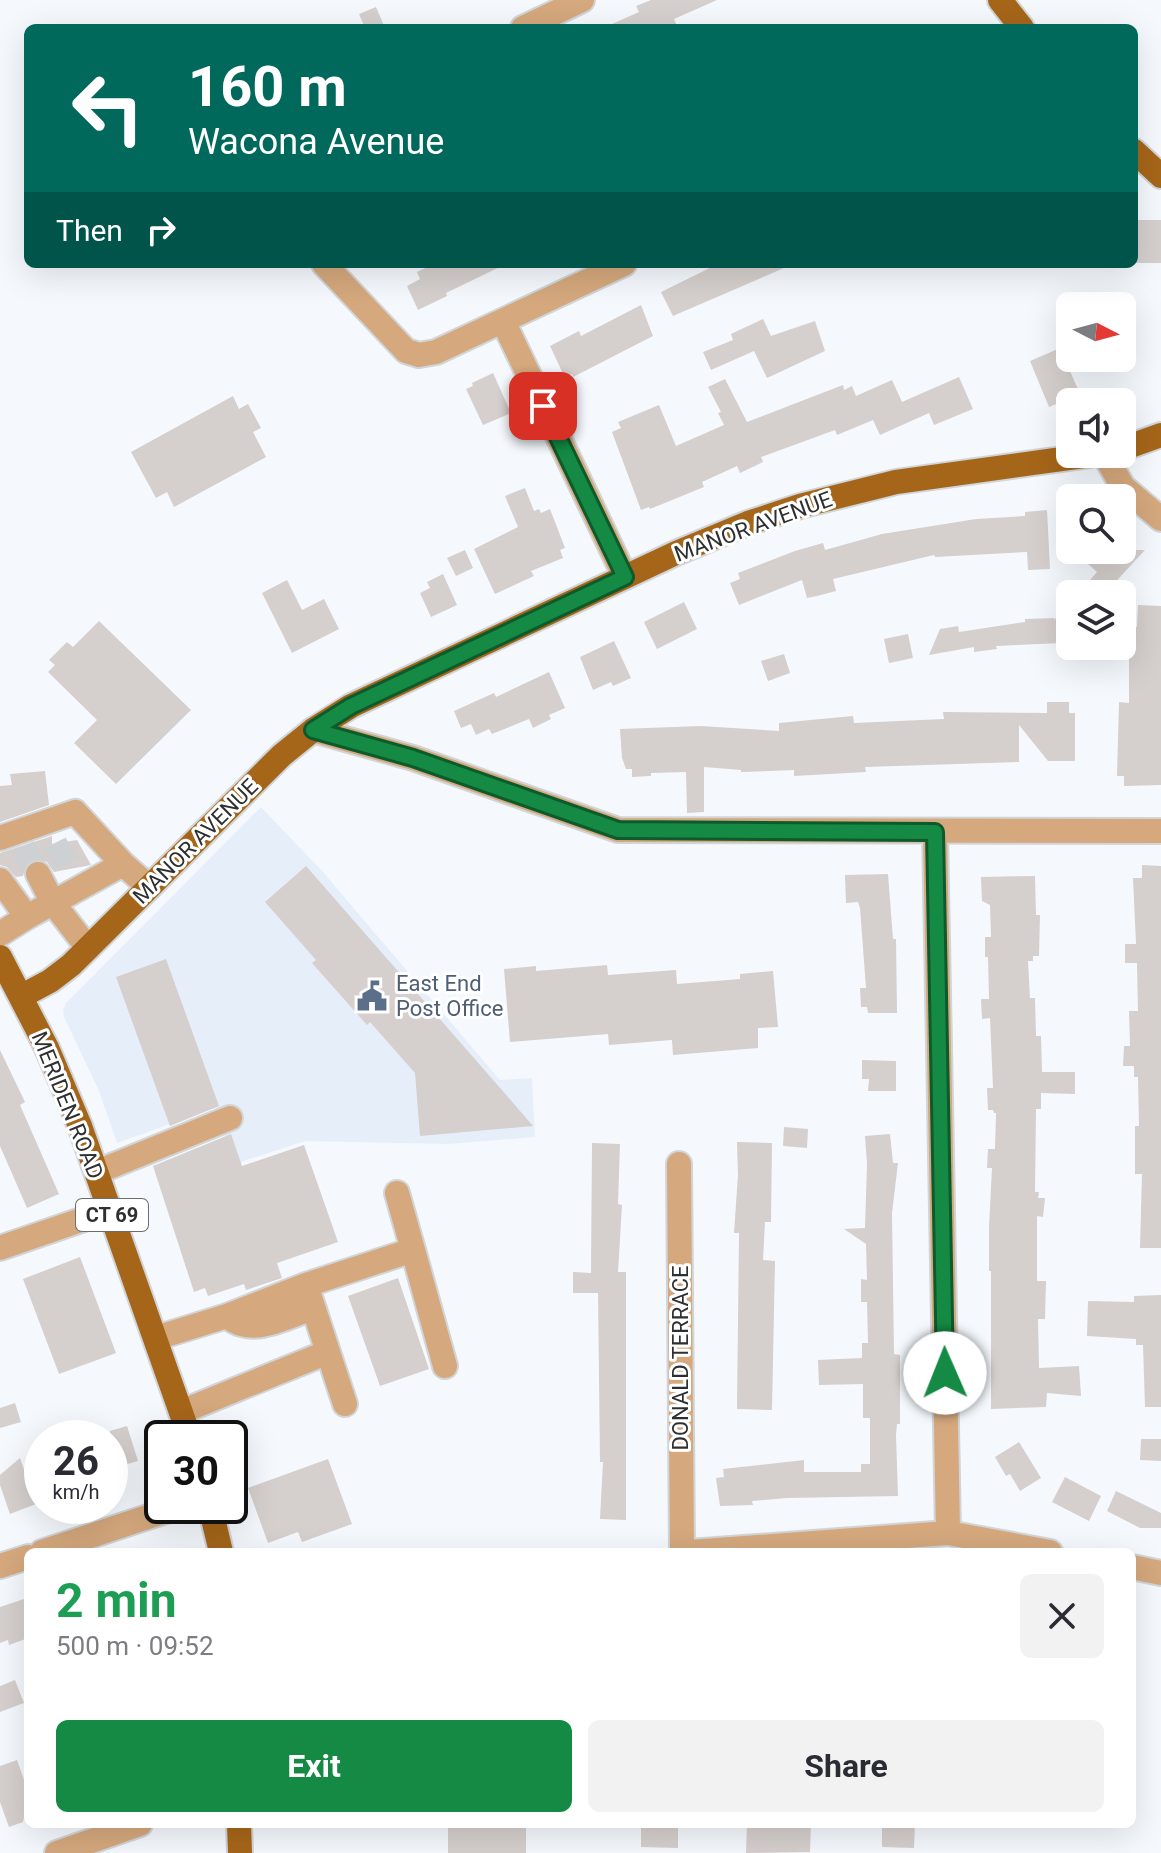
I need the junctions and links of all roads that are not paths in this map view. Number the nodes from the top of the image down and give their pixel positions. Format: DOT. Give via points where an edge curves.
graph roads {
  1 [pos="582,0"];
  2 [pos="1000,0"];
  3 [pos="531,24"];
  4 [pos="1019,24"];
  5 [pos="1138,155"];
  6 [pos="1161,176"];
  7 [pos="328,268"];
  8 [pos="616,268"];
  9 [pos="503,321"];
  10 [pos="1161,435"];
  11 [pos="1136,444"];
  12 [pos="1056,460"];
  13 [pos="1110,468"];
  14 [pos="1161,519"];
  15 [pos="625,577"];
  16 [pos="313,730"];
  17 [pos="1161,831"];
  18 [pos="935,832"];
  19 [pos="13,840"];
  20 [pos="123,864"];
  21 [pos="38,874"];
  22 [pos="0,880"];
  23 [pos="149,887"];
  24 [pos="53,903"];
  25 [pos="27,917"];
  26 [pos="0,934"];
  27 [pos="88,948"];
  28 [pos="0,957"];
  29 [pos="22,996"];
  30 [pos="230,1118"];
  31 [pos="679,1164"];
  32 [pos="97,1172"];
  33 [pos="397,1193"];
  34 [pos="110,1210"];
  35 [pos="0,1248"];
  36 [pos="413,1250"];
  37 [pos="309,1296"];
  38 [pos="156,1338"];
  39 [pos="328,1352"];
  40 [pos="445,1366"];
  41 [pos="345,1404"];
  42 [pos="181,1412"];
  43 [pos="184,1420"];
  44 [pos="144,1518"];
  45 [pos="214,1524"];
  46 [pos="948,1533"];
  47 [pos="54,1548"];
  48 [pos="220,1548"];
  49 [pos="682,1548"];
  50 [pos="744,1548"];
  51 [pos="1029,1548"];
  52 [pos="24,1558"];
  53 [pos="0,1566"];
  54 [pos="1136,1568"];
  55 [pos="1161,1573"];
  56 [pos="129,1828"];
  57 [pos="239,1828"];
  58 [pos="57,1853"];
  59 [pos="240,1853"];
  1 -- 3 [label="street"];
  2 -- 4 [label="main road"];
  5 -- 6 [label="main road"];
  7 -- 9 [label="street" via="400,346 419,355"];
  8 -- 9 [label="street"];
  9 -- 15 [label="street"];
  10 -- 11 [label="main road"];
  12 -- 15 [label="main road, MANOR AVENUE" via="849,492 725,532"];
  13 -- 14 [label="street" via="1123,487"];
  15 -- 16 [label="main road, MANOR AVENUE" via="351,706"];
  16 -- 18 [label="street" via="413,758 618,830"];
  16 -- 23 [label="main road, MANOR AVENUE"];
  17 -- 18 [label="street"];
  18 -- 46 [label="street"];
  19 -- 20 [label="street" via="50,833 75,812"];
  20 -- 23 [label="street"];
  20 -- 24 [label="street" via="73,880"];
  21 -- 24 [label="street"];
  22 -- 25 [label="street"];
  23 -- 27 [label="main road, MANOR AVENUE"];
  24 -- 25 [label="street"];
  24 -- 27 [label="street"];
  25 -- 26 [label="street"];
  27 -- 29 [label="main road, MANOR AVENUE" via="60,974"];
  28 -- 29 [label="main road, MERIDEN ROAD / CT 69"];
  29 -- 32 [label="main road, MERIDEN ROAD / CT 69"];
  30 -- 32 [label="street"];
  31 -- 49 [label="street, DONALD TERRACE"];
  32 -- 34 [label="main road, MERIDEN ROAD / CT 69"];
  33 -- 36 [label="street"];
  34 -- 35 [label="street"];
  34 -- 38 [label="main road, MERIDEN ROAD / CT 69"];
  36 -- 37 [label="street"];
  36 -- 40 [label="street"];
  37 -- 38 [label="street" via="257,1327 237,1324 227,1316"];
  37 -- 39 [label="street"];
  38 -- 42 [label="main road, MERIDEN ROAD / CT 69"];
  39 -- 41 [label="street"];
  39 -- 42 [label="street"];
  42 -- 43 [label="main road, MERIDEN ROAD / CT 69"];
  44 -- 47 [label="street"];
  45 -- 48 [label="main road"];
  46 -- 50 [label="street"];
  46 -- 51 [label="street"];
  52 -- 53 [label="street"];
  54 -- 55 [label="street"];
  56 -- 58 [label="street"];
  57 -- 59 [label="main road"];
}
